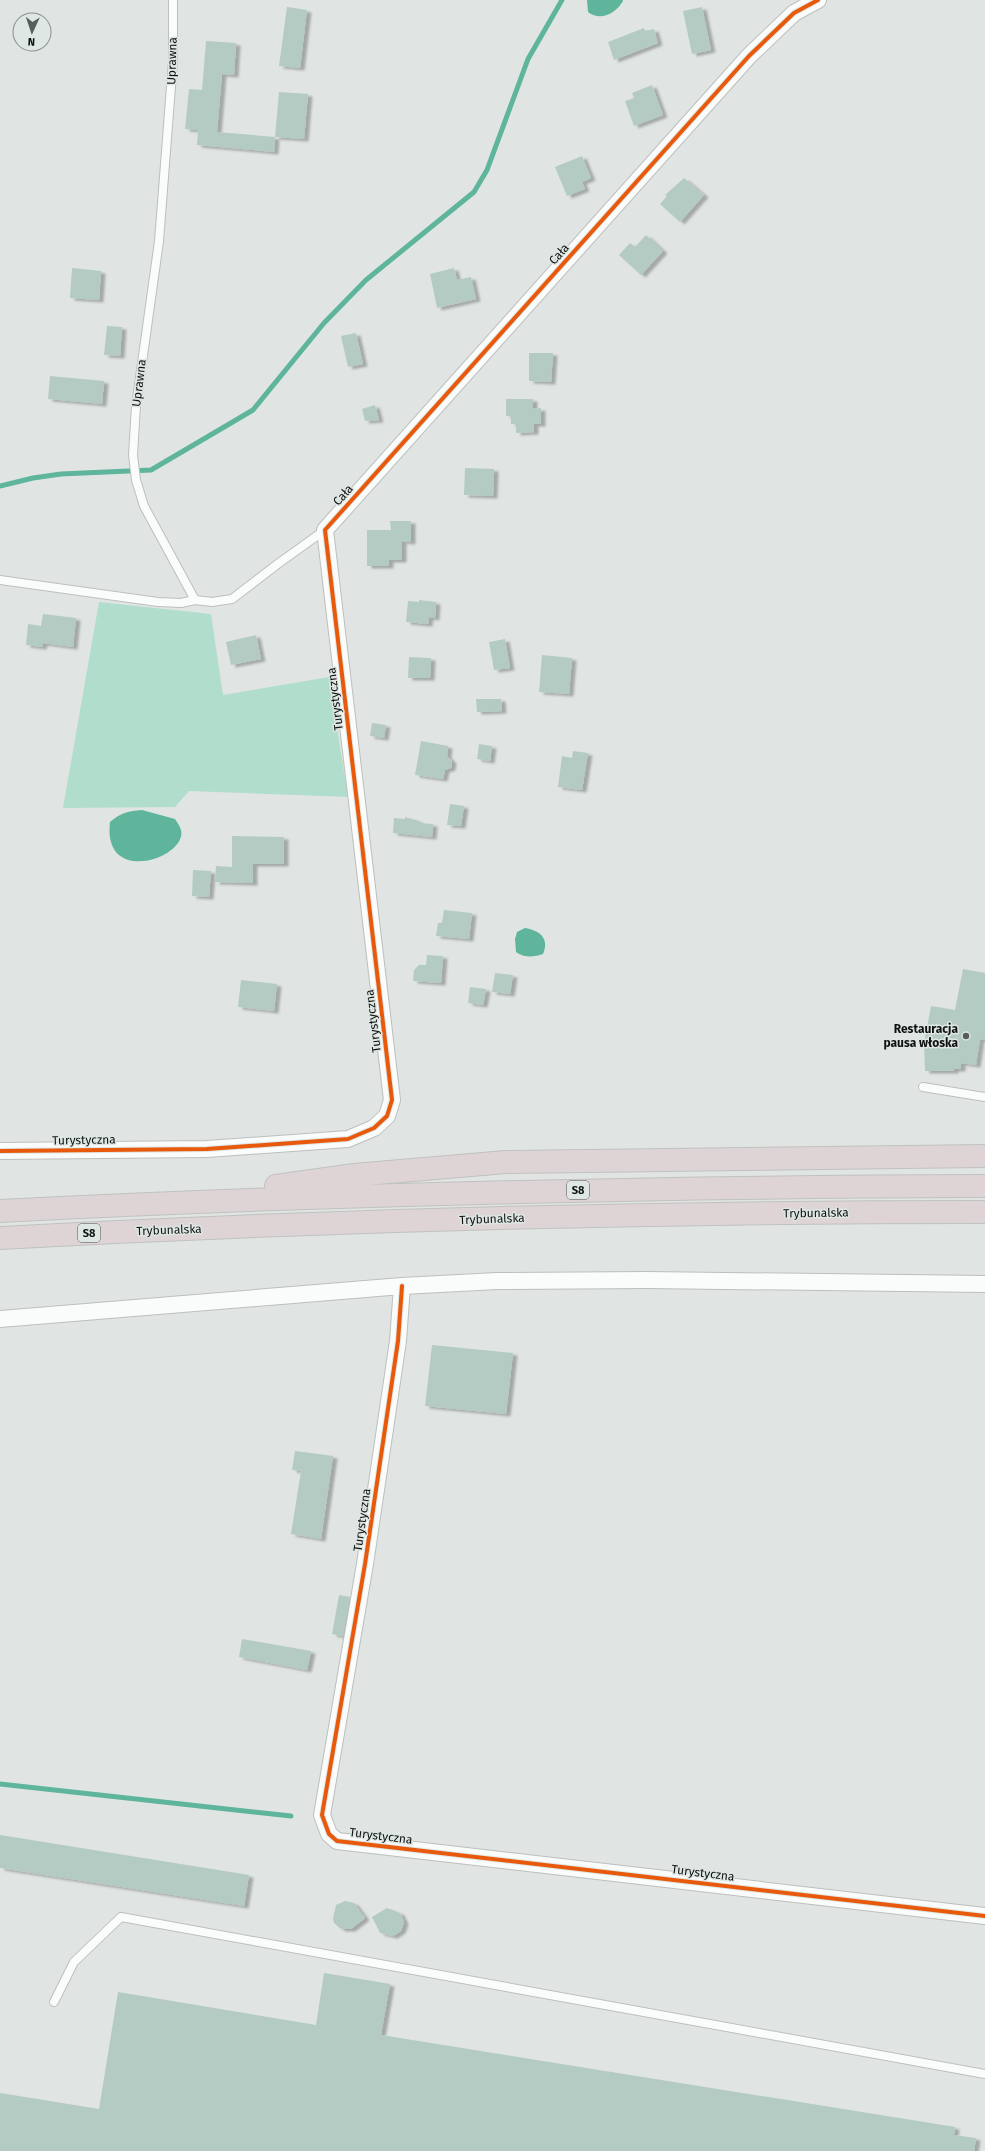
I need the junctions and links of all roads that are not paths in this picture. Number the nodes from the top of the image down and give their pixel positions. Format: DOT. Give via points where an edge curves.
graph roads {
  1 [pos="172,0"];
  2 [pos="818,0"];
  3 [pos="325,530"];
  4 [pos="0,580"];
  5 [pos="195,600"];
  6 [pos="923,1087"];
  7 [pos="985,1097"];
  8 [pos="985,1147"];
  9 [pos="0,1151"];
  10 [pos="948,1156"];
  11 [pos="985,1156"];
  12 [pos="985,1186"];
  13 [pos="171,1202"];
  14 [pos="0,1211"];
  15 [pos="985,1212"];
  16 [pos="0,1238"];
  17 [pos="985,1284"];
  18 [pos="402,1286"];
  19 [pos="0,1319"];
  20 [pos="985,1916"];
  21 [pos="54,2002"];
  22 [pos="985,2074"];
  1 -- 5 [label="lane, Uprawna" via="173,60 159,240 136,406 134,460 136,480 144,506"];
  2 -- 3 [label="street, Cała" via="794,13 749,56"];
  3 -- 5 [label="lane" via="232,599 212,602"];
  3 -- 9 [label="street, Turystyczna" via="392,1100 387,1116 374,1128 348,1139 207,1149"];
  4 -- 5 [label="lane" via="158,602 181,603"];
  6 -- 7 [label="lane"];
  8 -- 10 [label="highway"];
  10 -- 11 [label="highway"];
  10 -- 13 [label="highway" via="499,1162 354,1176"];
  12 -- 13 [label="highway, S8" via="585,1190"];
  13 -- 14 [label="highway, S8"];
  15 -- 16 [label="highway, Trybunalska / S8" via="824,1212 508,1218"];
  17 -- 18 [label="street" via="639,1280 497,1281"];
  18 -- 19 [label="street"];
  18 -- 20 [label="street, Turystyczna" via="398,1341 367,1556 322,1815 329,1834 337,1841"];
  21 -- 22 [label="lane" via="74,1962 121,1917"];
}
